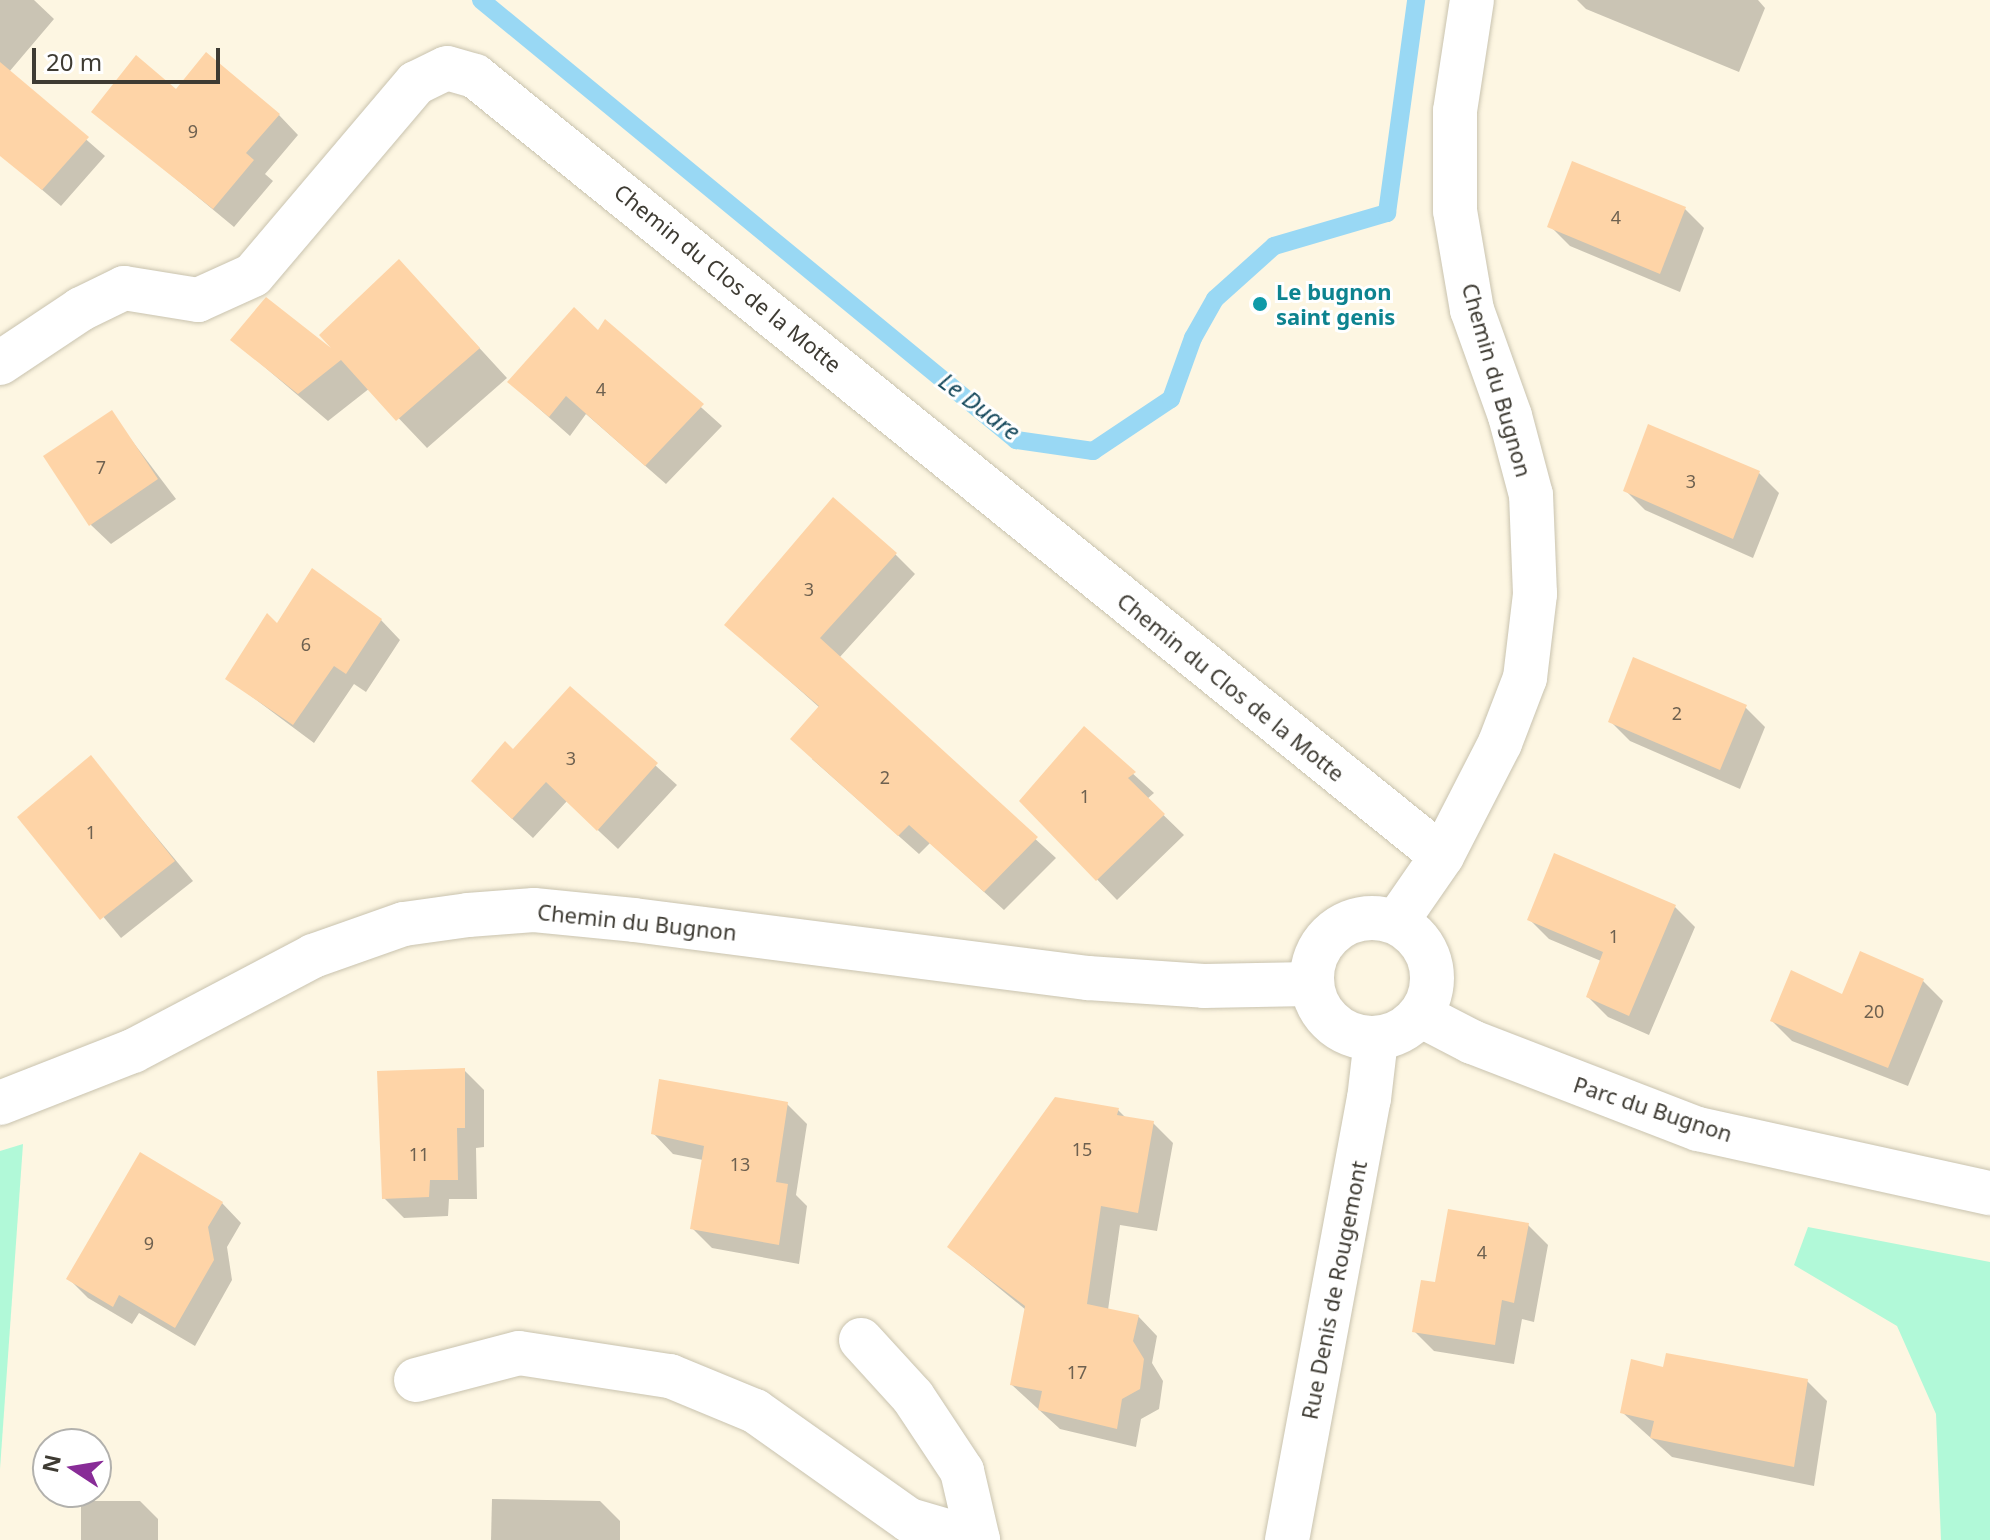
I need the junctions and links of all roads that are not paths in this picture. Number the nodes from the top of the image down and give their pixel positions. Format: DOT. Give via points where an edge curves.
graph roads {
  1 [pos="1472,0"];
  2 [pos="0,363"];
  3 [pos="1442,856"];
  4 [pos="1397,921"];
  5 [pos="1310,984"];
  6 [pos="1420,1015"];
  7 [pos="1376,1039"];
  8 [pos="0,1103"];
  9 [pos="1990,1193"];
  10 [pos="861,1340"];
  11 [pos="416,1380"];
  12 [pos="978,1540"];
  13 [pos="1287,1540"];
  1 -- 3 [label="street, Chemin du Bugnon" via="1455,111 1455,211 1472,310 1531,495 1535,594 1525,678 1477,794"];
  2 -- 3 [label="street, Chemin du Clos de la Motte" via="81,309 124,288 198,300 253,275 416,83 447,68 475,76"];
  3 -- 4 [label="street, Chemin du Bugnon"];
  4 -- 5 [label="street" via="1365,916 1336,928 1316,952"];
  4 -- 6 [label="street" via="1419,938 1431,962 1432,990"];
  5 -- 7 [label="street" via="1321,1013 1345,1033"];
  5 -- 8 [label="street, Chemin du Bugnon" via="1204,986 1103,979 634,920 534,910 468,915 404,924 313,956 133,1051"];
  6 -- 7 [label="street" via="1401,1032"];
  6 -- 9 [label="street, Parc du Bugnon" via="1472,1042 1698,1129"];
  7 -- 13 [label="street, Rue Denis de Rougemont"];
  10 -- 12 [label="street" via="913,1397 962,1471"];
  11 -- 12 [label="street" via="519,1353 670,1376 755,1411 909,1520"];
}
